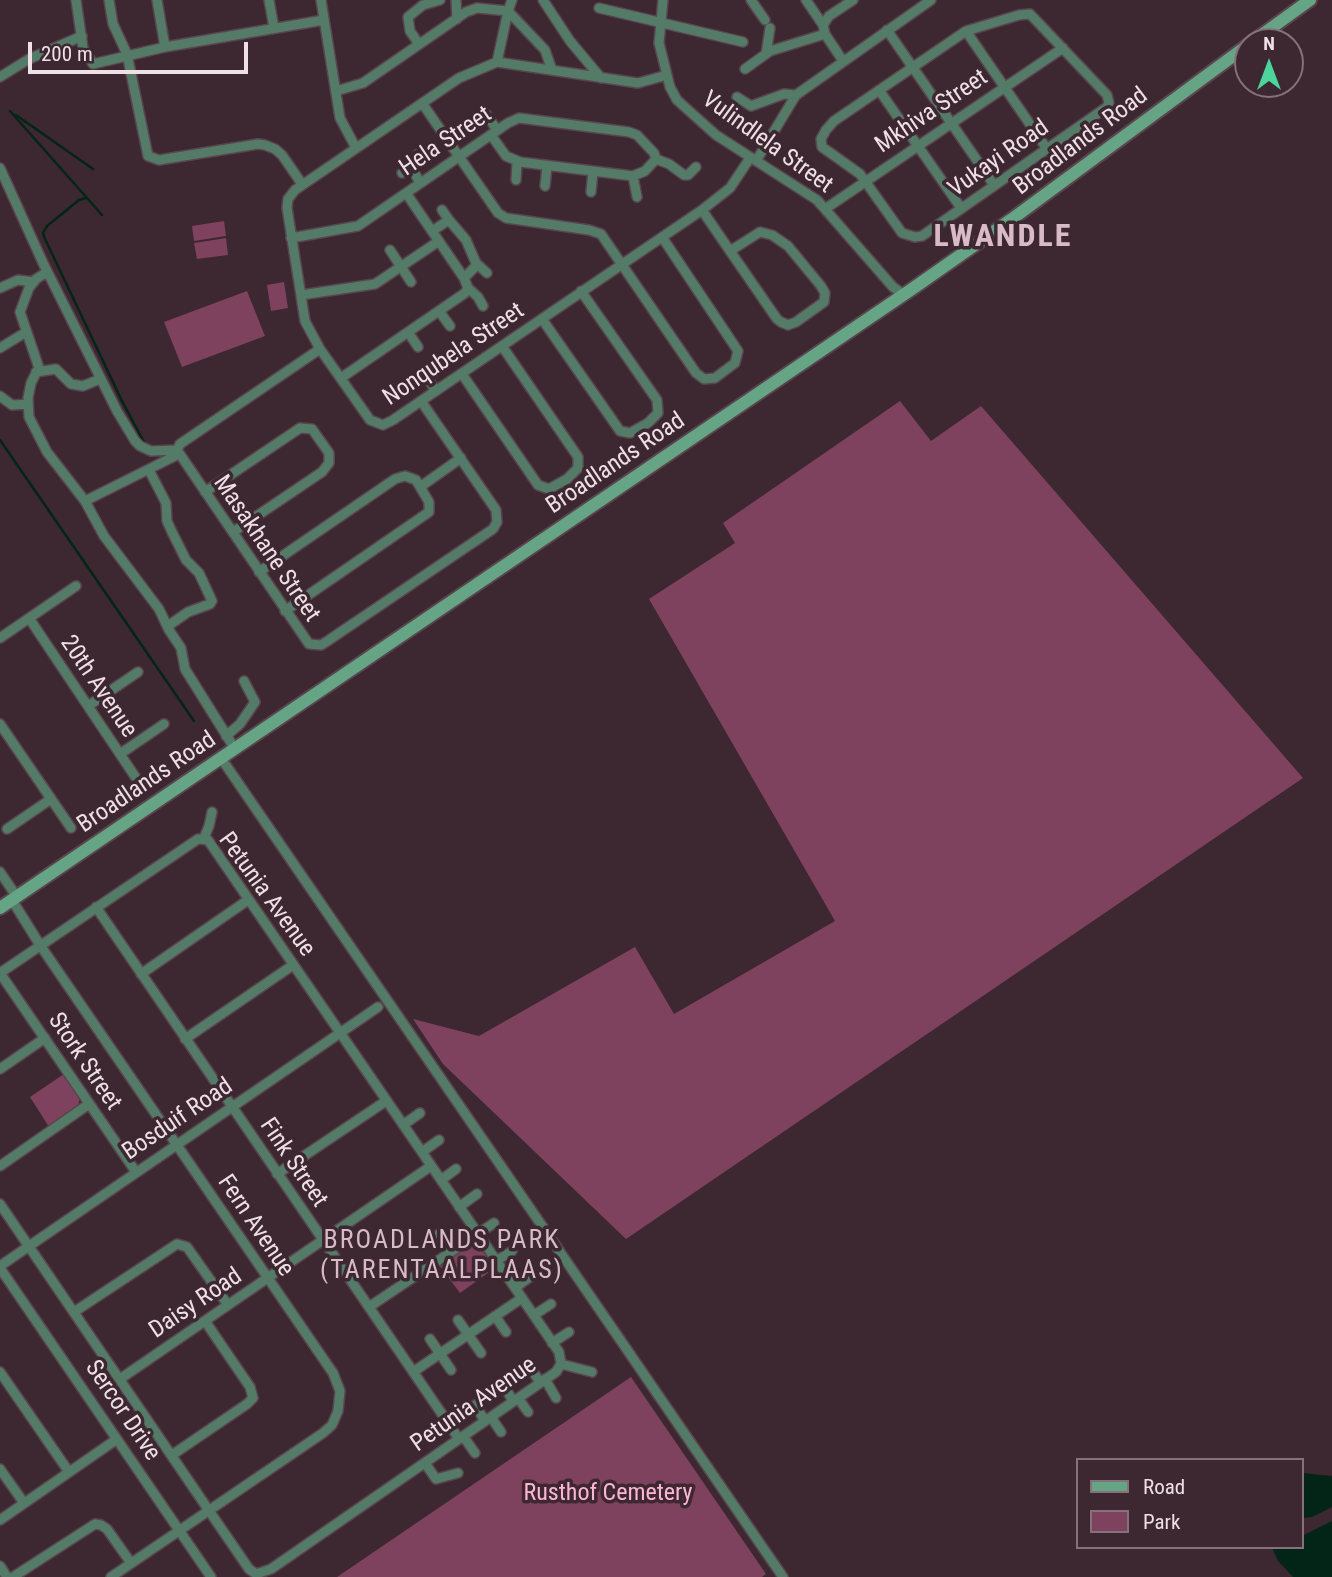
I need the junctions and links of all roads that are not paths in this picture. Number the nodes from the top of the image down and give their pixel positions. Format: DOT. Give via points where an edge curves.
graph roads {
  1 [pos="76,0"];
  2 [pos="108,0"];
  3 [pos="157,0"];
  4 [pos="269,0"];
  5 [pos="321,0"];
  6 [pos="440,0"];
  7 [pos="456,0"];
  8 [pos="512,0"];
  9 [pos="543,0"];
  10 [pos="663,0"];
  11 [pos="751,0"];
  12 [pos="806,0"];
  13 [pos="834,0"];
  14 [pos="853,0"];
  15 [pos="931,0"];
  16 [pos="1310,0"];
  17 [pos="599,8"];
  18 [pos="838,10"];
  19 [pos="508,11"];
  20 [pos="457,19"];
  21 [pos="324,20"];
  22 [pos="660,21"];
  23 [pos="274,28"];
  24 [pos="1271,28"];
  25 [pos="824,30"];
  26 [pos="887,30"];
  27 [pos="966,32"];
  28 [pos="82,36"];
  29 [pos="743,42"];
  30 [pos="419,44"];
  31 [pos="165,47"];
  32 [pos="1063,48"];
  33 [pos="127,54"];
  34 [pos="766,54"];
  35 [pos="1234,55"];
  36 [pos="843,61"];
  37 [pos="497,62"];
  38 [pos="913,67"];
  39 [pos="745,69"];
  40 [pos="552,70"];
  41 [pos="667,75"];
  42 [pos="0,77"];
  43 [pos="601,78"];
  44 [pos="1003,87"];
  45 [pos="879,90"];
  46 [pos="336,91"];
  47 [pos="796,95"];
  48 [pos="737,97"];
  49 [pos="422,103"];
  50 [pos="486,114"];
  51 [pos="950,123"];
  52 [pos="494,133"];
  53 [pos="917,145"];
  54 [pos="356,148"];
  55 [pos="1047,149"];
  56 [pos="418,154"];
  57 [pos="458,157"];
  58 [pos="752,160"];
  59 [pos="655,161"];
  60 [pos="517,162"];
  61 [pos="547,166"];
  62 [pos="696,167"];
  63 [pos="0,168"];
  64 [pos="413,170"];
  65 [pos="593,172"];
  66 [pos="402,173"];
  67 [pos="633,176"];
  68 [pos="516,180"];
  69 [pos="865,181"];
  70 [pos="420,183"];
  71 [pos="302,184"];
  72 [pos="994,185"];
  73 [pos="545,186"];
  74 [pos="591,192"];
  75 [pos="406,193"];
  76 [pos="637,197"];
  77 [pos="961,208"];
  78 [pos="825,209"];
  79 [pos="442,210"];
  80 [pos="702,210"];
  81 [pos="449,220"];
  82 [pos="432,231"];
  83 [pos="662,237"];
  84 [pos="291,238"];
  85 [pos="439,241"];
  86 [pos="390,250"];
  87 [pos="730,251"];
  88 [pos="476,263"];
  89 [pos="621,264"];
  90 [pos="401,267"];
  91 [pos="47,272"];
  92 [pos="487,273"];
  93 [pos="464,278"];
  94 [pos="34,282"];
  95 [pos="411,282"];
  96 [pos="0,288"];
  97 [pos="466,290"];
  98 [pos="582,291"];
  99 [pos="903,294"];
  100 [pos="301,296"];
  101 [pos="483,306"];
  102 [pos="439,310"];
  103 [pos="542,319"];
  104 [pos="450,326"];
  105 [pos="26,332"];
  106 [pos="408,332"];
  107 [pos="502,346"];
  108 [pos="418,347"];
  109 [pos="0,348"];
  110 [pos="320,349"];
  111 [pos="423,371"];
  112 [pos="37,372"];
  113 [pos="462,374"];
  114 [pos="341,378"];
  115 [pos="100,379"];
  116 [pos="436,391"];
  117 [pos="0,396"];
  118 [pos="421,401"];
  119 [pos="28,404"];
  120 [pos="178,452"];
  121 [pos="461,458"];
  122 [pos="149,470"];
  123 [pos="420,487"];
  124 [pos="205,492"];
  125 [pos="85,501"];
  126 [pos="233,532"];
  127 [pos="260,572"];
  128 [pos="76,586"];
  129 [pos="285,611"];
  130 [pos="29,618"];
  131 [pos="168,626"];
  132 [pos="0,638"];
  133 [pos="138,672"];
  134 [pos="244,681"];
  135 [pos="88,706"];
  136 [pos="0,724"];
  137 [pos="164,724"];
  138 [pos="226,736"];
  139 [pos="234,749"];
  140 [pos="120,754"];
  141 [pos="222,758"];
  142 [pos="136,778"];
  143 [pos="51,799"];
  144 [pos="212,812"];
  145 [pos="71,828"];
  146 [pos="7,829"];
  147 [pos="204,838"];
  148 [pos="0,872"];
  149 [pos="15,898"];
  150 [pos="248,900"];
  151 [pos="96,907"];
  152 [pos="0,908"];
  153 [pos="40,945"];
  154 [pos="293,965"];
  155 [pos="0,973"];
  156 [pos="141,974"];
  157 [pos="378,1007"];
  158 [pos="340,1033"];
  159 [pos="45,1038"];
  160 [pos="185,1039"];
  161 [pos="0,1069"];
  162 [pos="386,1101"];
  163 [pos="89,1104"];
  164 [pos="231,1107"];
  165 [pos="420,1113"];
  166 [pos="403,1125"];
  167 [pos="439,1140"];
  168 [pos="176,1144"];
  169 [pos="422,1152"];
  170 [pos="0,1166"];
  171 [pos="431,1166"];
  172 [pos="456,1169"];
  173 [pos="136,1172"];
  174 [pos="277,1174"];
  175 [pos="441,1180"];
  176 [pos="477,1194"];
  177 [pos="0,1204"];
  178 [pos="459,1207"];
  179 [pos="494,1223"];
  180 [pos="477,1233"];
  181 [pos="439,1234"];
  182 [pos="323,1241"];
  183 [pos="28,1245"];
  184 [pos="512,1251"];
  185 [pos="450,1252"];
  186 [pos="496,1261"];
  187 [pos="0,1267"];
  188 [pos="531,1276"];
  189 [pos="268,1278"];
  190 [pos="515,1288"];
  191 [pos="522,1298"];
  192 [pos="551,1304"];
  193 [pos="228,1305"];
  194 [pos="369,1307"];
  195 [pos="74,1312"];
  196 [pos="534,1315"];
  197 [pos="495,1317"];
  198 [pos="458,1320"];
  199 [pos="205,1321"];
  200 [pos="506,1332"];
  201 [pos="569,1332"];
  202 [pos="468,1335"];
  203 [pos="430,1339"];
  204 [pos="552,1343"];
  205 [pos="481,1353"];
  206 [pos="440,1354"];
  207 [pos="561,1364"];
  208 [pos="529,1366"];
  209 [pos="451,1370"];
  210 [pos="0,1372"];
  211 [pos="592,1372"];
  212 [pos="413,1373"];
  213 [pos="120,1379"];
  214 [pos="542,1381"];
  215 [pos="503,1384"];
  216 [pos="556,1398"];
  217 [pos="516,1399"];
  218 [pos="475,1405"];
  219 [pos="528,1412"];
  220 [pos="488,1419"];
  221 [pos="501,1432"];
  222 [pos="461,1437"];
  223 [pos="117,1439"];
  224 [pos="475,1453"];
  225 [pos="172,1455"];
  226 [pos="425,1463"];
  227 [pos="0,1469"];
  228 [pos="69,1472"];
  229 [pos="458,1473"];
  230 [pos="24,1503"];
  231 [pos="209,1511"];
  232 [pos="0,1520"];
  233 [pos="179,1530"];
  234 [pos="131,1563"];
  235 [pos="0,1566"];
  236 [pos="7,1577"];
  237 [pos="13,1577"];
  238 [pos="111,1577"];
  239 [pos="211,1577"];
  240 [pos="783,1577"];
  1 -- 28 [label="street"];
  2 -- 33 [label="street"];
  3 -- 31 [label="street"];
  4 -- 23 [label="street"];
  5 -- 21 [label="street"];
  6 -- 30 [label="street" via="423,5 408,17"];
  7 -- 20 [label="street"];
  8 -- 19 [label="street"];
  9 -- 43 [label="street"];
  10 -- 22 [label="street, Vulindlela Street"];
  11 -- 34 [label="street" via="767,24"];
  12 -- 25 [label="street"];
  13 -- 18 [label="street"];
  14 -- 18 [label="street"];
  15 -- 26 [label="street"];
  16 -- 24 [label="main road"];
  17 -- 22 [label="street"];
  18 -- 25 [label="street" via="825,20"];
  19 -- 20 [label="street" via="477,8"];
  19 -- 37 [label="street"];
  19 -- 40 [label="street" via="545,50"];
  20 -- 30 [label="street"];
  21 -- 23 [label="street"];
  21 -- 46 [label="street"];
  22 -- 29 [label="street"];
  22 -- 41 [label="street, Vulindlela Street" via="659,43"];
  23 -- 31 [label="street"];
  25 -- 34 [label="street"];
  25 -- 36 [label="street"];
  26 -- 36 [label="street"];
  26 -- 38 [label="street"];
  27 -- 32 [label="street, Vukayi Road" via="1030,14"];
  27 -- 38 [label="street, Vukayi Road"];
  27 -- 44 [label="street"];
  28 -- 33 [label="street" via="91,64"];
  28 -- 42 [label="street"];
  30 -- 46 [label="street" via="363,83"];
  31 -- 33 [label="street"];
  32 -- 44 [label="street, Mkhiva Street"];
  32 -- 55 [label="street, Vukayi Road" via="1107,95 1109,103"];
  33 -- 71 [label="street" via="150,158 265,145 282,155"];
  34 -- 39 [label="street"];
  35 -- 99 [label="main road, Broadlands Road"];
  36 -- 47 [label="street"];
  37 -- 40 [label="street"];
  37 -- 49 [label="street" via="468,72"];
  38 -- 45 [label="street, Vukayi Road"];
  38 -- 51 [label="street"];
  40 -- 43 [label="street"];
  41 -- 43 [label="street" via="638,83"];
  41 -- 58 [label="street, Vulindlela Street" via="677,100"];
  44 -- 51 [label="street, Mkhiva Street"];
  44 -- 55 [label="street"];
  45 -- 53 [label="street"];
  45 -- 69 [label="street, Vukayi Road" via="829,125 821,139 826,151 856,169"];
  46 -- 54 [label="street" via="340,118"];
  47 -- 48 [label="street" via="785,94 751,106"];
  47 -- 58 [label="street, Nonqubela Street"];
  49 -- 54 [label="street"];
  49 -- 57 [label="street"];
  50 -- 52 [label="street"];
  51 -- 53 [label="street, Mkhiva Street"];
  51 -- 72 [label="street"];
  52 -- 57 [label="street, Hela Street"];
  52 -- 59 [label="street, Hela Street" via="523,118 629,132 654,153"];
  52 -- 60 [label="street" via="506,156"];
  53 -- 69 [label="street, Mkhiva Street"];
  53 -- 77 [label="street"];
  54 -- 71 [label="street"];
  55 -- 72 [label="street, Vukayi Road"];
  56 -- 64 [label="street"];
  57 -- 70 [label="street, Hela Street"];
  57 -- 89 [label="street" via="501,216 596,231"];
  58 -- 78 [label="street, Vulindlela Street" via="812,196"];
  58 -- 80 [label="street, Nonqubela Street" via="730,188"];
  59 -- 62 [label="street" via="684,175"];
  59 -- 67 [label="street"];
  60 -- 61 [label="street"];
  60 -- 68 [label="street"];
  61 -- 65 [label="street"];
  61 -- 73 [label="street"];
  63 -- 91 [label="street"];
  64 -- 66 [label="street"];
  64 -- 70 [label="street"];
  65 -- 67 [label="street"];
  65 -- 74 [label="street"];
  67 -- 76 [label="street"];
  69 -- 77 [label="street, Vukayi Road" via="898,229 908,236 922,236"];
  69 -- 78 [label="street, Mkhiva Street"];
  70 -- 75 [label="street, Hela Street"];
  71 -- 84 [label="street, Nonqubela Street" via="287,204"];
  72 -- 77 [label="street, Vukayi Road"];
  75 -- 82 [label="street"];
  75 -- 84 [label="street, Hela Street" via="358,226"];
  78 -- 99 [label="street, Vulindlela Street"];
  79 -- 81 [label="street"];
  80 -- 83 [label="street, Nonqubela Street"];
  80 -- 87 [label="street"];
  81 -- 82 [label="street"];
  81 -- 88 [label="street" via="466,240"];
  82 -- 85 [label="street"];
  83 -- 89 [label="street, Nonqubela Street"];
  83 -- 89 [label="street" via="738,351 735,363 715,378 704,379 696,373"];
  84 -- 100 [label="street, Nonqubela Street"];
  85 -- 90 [label="street"];
  85 -- 93 [label="street"];
  86 -- 90 [label="street"];
  87 -- 87 [label="street" via="784,324 796,322 824,302 821,286 772,234 760,232"];
  88 -- 92 [label="street"];
  88 -- 93 [label="street"];
  89 -- 98 [label="street, Nonqubela Street"];
  90 -- 95 [label="street"];
  90 -- 100 [label="street" via="371,285"];
  91 -- 94 [label="street"];
  91 -- 115 [label="street"];
  93 -- 97 [label="street"];
  94 -- 96 [label="street" via="18,280"];
  94 -- 105 [label="street" via="20,312"];
  97 -- 101 [label="street" via="474,292"];
  97 -- 102 [label="street"];
  98 -- 103 [label="street, Nonqubela Street"];
  98 -- 103 [label="street" via="657,400 658,413 648,423 630,433 620,431"];
  99 -- 139 [label="main road, Broadlands Road"];
  100 -- 110 [label="street, Nonqubela Street" via="307,326"];
  102 -- 104 [label="street"];
  102 -- 106 [label="street"];
  103 -- 107 [label="street, Nonqubela Street"];
  105 -- 109 [label="street"];
  105 -- 112 [label="street"];
  106 -- 108 [label="street"];
  106 -- 114 [label="street"];
  107 -- 113 [label="street, Nonqubela Street"];
  107 -- 113 [label="street" via="578,457 578,468 567,479 549,489 538,485"];
  110 -- 114 [label="street, Nonqubela Street"];
  110 -- 120 [label="street" via="180,444"];
  111 -- 116 [label="street"];
  112 -- 115 [label="street" via="56,369 71,384 82,386"];
  112 -- 119 [label="street"];
  113 -- 116 [label="street, Nonqubela Street"];
  114 -- 118 [label="street, Nonqubela Street" via="366,416 378,424 393,420"];
  115 -- 120 [label="street" via="140,446"];
  116 -- 118 [label="street, Nonqubela Street"];
  117 -- 119 [label="street" via="12,405"];
  118 -- 121 [label="street, Masakhane Street"];
  119 -- 125 [label="street" via="29,417 47,452"];
  120 -- 122 [label="street"];
  120 -- 124 [label="street, Masakhane Street"];
  121 -- 123 [label="street"];
  121 -- 129 [label="street, Masakhane Street" via="496,510 493,529 321,645 309,644"];
  122 -- 125 [label="street"];
  122 -- 131 [label="street" via="166,503 172,532 212,601"];
  123 -- 127 [label="street" via="410,477 395,479"];
  123 -- 129 [label="street" via="429,502 424,517"];
  124 -- 126 [label="street, Masakhane Street"];
  124 -- 126 [label="street" via="300,428 312,429 329,453 322,472"];
  125 -- 131 [label="street" via="104,536"];
  126 -- 127 [label="street, Masakhane Street"];
  127 -- 129 [label="street, Masakhane Street"];
  128 -- 130 [label="street"];
  130 -- 132 [label="street"];
  130 -- 135 [label="street, 20th Avenue"];
  131 -- 138 [label="street" via="181,648 185,669"];
  133 -- 135 [label="street"];
  134 -- 138 [label="street" via="255,702"];
  135 -- 140 [label="street, 20th Avenue"];
  136 -- 143 [label="street"];
  137 -- 140 [label="street"];
  138 -- 139 [label="street"];
  139 -- 141 [label="main road, Broadlands Road"];
  140 -- 142 [label="street, 20th Avenue"];
  141 -- 149 [label="main road, Broadlands Road"];
  141 -- 240 [label="street"];
  143 -- 145 [label="street"];
  143 -- 146 [label="street"];
  144 -- 147 [label="street"];
  147 -- 150 [label="street, Petunia Avenue"];
  147 -- 151 [label="street, Petunia Avenue"];
  148 -- 149 [label="street, Fern Avenue"];
  149 -- 152 [label="main road, Broadlands Road"];
  149 -- 153 [label="street, Fern Avenue"];
  150 -- 154 [label="street, Petunia Avenue"];
  150 -- 156 [label="street"];
  151 -- 153 [label="street, Petunia Avenue"];
  151 -- 156 [label="street, Fink Street"];
  153 -- 155 [label="street, Petunia Avenue"];
  153 -- 168 [label="street, Fern Avenue"];
  154 -- 158 [label="street, Petunia Avenue"];
  154 -- 160 [label="street"];
  155 -- 159 [label="street, Stork Street"];
  156 -- 160 [label="street, Fink Street"];
  157 -- 158 [label="street, Bosduif Road"];
  158 -- 162 [label="street, Petunia Avenue"];
  158 -- 164 [label="street, Bosduif Road"];
  159 -- 161 [label="street"];
  159 -- 163 [label="street, Stork Street"];
  160 -- 164 [label="street, Fink Street"];
  162 -- 166 [label="street, Petunia Avenue"];
  162 -- 174 [label="street"];
  163 -- 170 [label="street"];
  163 -- 173 [label="street, Stork Street"];
  164 -- 168 [label="street, Bosduif Road"];
  164 -- 174 [label="street, Fink Street"];
  165 -- 166 [label="street"];
  166 -- 169 [label="street, Petunia Avenue"];
  167 -- 169 [label="street"];
  168 -- 173 [label="street, Bosduif Road"];
  168 -- 189 [label="street, Fern Avenue"];
  169 -- 171 [label="street, Petunia Avenue"];
  171 -- 175 [label="street, Petunia Avenue"];
  171 -- 182 [label="street, Daisy Road"];
  172 -- 175 [label="street"];
  173 -- 183 [label="street, Bosduif Road"];
  174 -- 182 [label="street, Fink Street"];
  175 -- 178 [label="street, Petunia Avenue"];
  176 -- 178 [label="street"];
  177 -- 183 [label="street, Petunia Avenue"];
  178 -- 180 [label="street, Petunia Avenue"];
  179 -- 180 [label="street"];
  180 -- 185 [label="street"];
  180 -- 186 [label="street, Petunia Avenue"];
  181 -- 185 [label="street"];
  182 -- 189 [label="street, Daisy Road"];
  182 -- 194 [label="street, Fink Street"];
  183 -- 187 [label="street, Bosduif Road"];
  183 -- 195 [label="street, Petunia Avenue"];
  184 -- 186 [label="street"];
  185 -- 194 [label="street"];
  186 -- 190 [label="street, Petunia Avenue"];
  187 -- 223 [label="street, Sercor Drive"];
  188 -- 190 [label="street"];
  189 -- 193 [label="street, Daisy Road"];
  189 -- 231 [label="street, Fern Avenue" via="336,1380 341,1396 338,1411 323,1433"];
  190 -- 191 [label="street, Petunia Avenue"];
  191 -- 196 [label="street, Petunia Avenue"];
  191 -- 197 [label="street"];
  192 -- 196 [label="street"];
  193 -- 195 [label="street" via="187,1247 177,1244"];
  193 -- 199 [label="street, Daisy Road"];
  194 -- 212 [label="street, Fink Street"];
  195 -- 213 [label="street, Petunia Avenue"];
  196 -- 204 [label="street, Petunia Avenue"];
  197 -- 200 [label="street"];
  197 -- 202 [label="street"];
  198 -- 202 [label="street"];
  199 -- 213 [label="street, Daisy Road"];
  199 -- 225 [label="street" via="253,1398"];
  201 -- 204 [label="street"];
  202 -- 205 [label="street"];
  202 -- 206 [label="street"];
  203 -- 206 [label="street"];
  204 -- 207 [label="street, Petunia Avenue"];
  206 -- 209 [label="street"];
  206 -- 212 [label="street"];
  207 -- 211 [label="street"];
  207 -- 214 [label="street, Petunia Avenue"];
  208 -- 214 [label="street"];
  210 -- 228 [label="street"];
  212 -- 222 [label="street, Fink Street"];
  213 -- 225 [label="street, Petunia Avenue"];
  214 -- 216 [label="street"];
  214 -- 217 [label="street, Petunia Avenue"];
  215 -- 217 [label="street"];
  217 -- 219 [label="street"];
  217 -- 220 [label="street, Petunia Avenue"];
  218 -- 220 [label="street"];
  220 -- 221 [label="street"];
  220 -- 222 [label="street, Petunia Avenue"];
  222 -- 224 [label="street, Fink Street"];
  222 -- 226 [label="street, Petunia Avenue"];
  223 -- 228 [label="street"];
  223 -- 233 [label="street, Sercor Drive"];
  225 -- 231 [label="street, Petunia Avenue"];
  226 -- 229 [label="street" via="436,1479"];
  226 -- 231 [label="street, Petunia Avenue" via="260,1574 249,1569"];
  227 -- 230 [label="street"];
  228 -- 230 [label="street"];
  230 -- 232 [label="street"];
  231 -- 233 [label="street, Fern Avenue"];
  233 -- 234 [label="street, Fern Avenue"];
  233 -- 239 [label="street, Sercor Drive"];
  234 -- 237 [label="street" via="107,1529 95,1524"];
  234 -- 238 [label="street, Fern Avenue"];
  235 -- 236 [label="street"];
}
